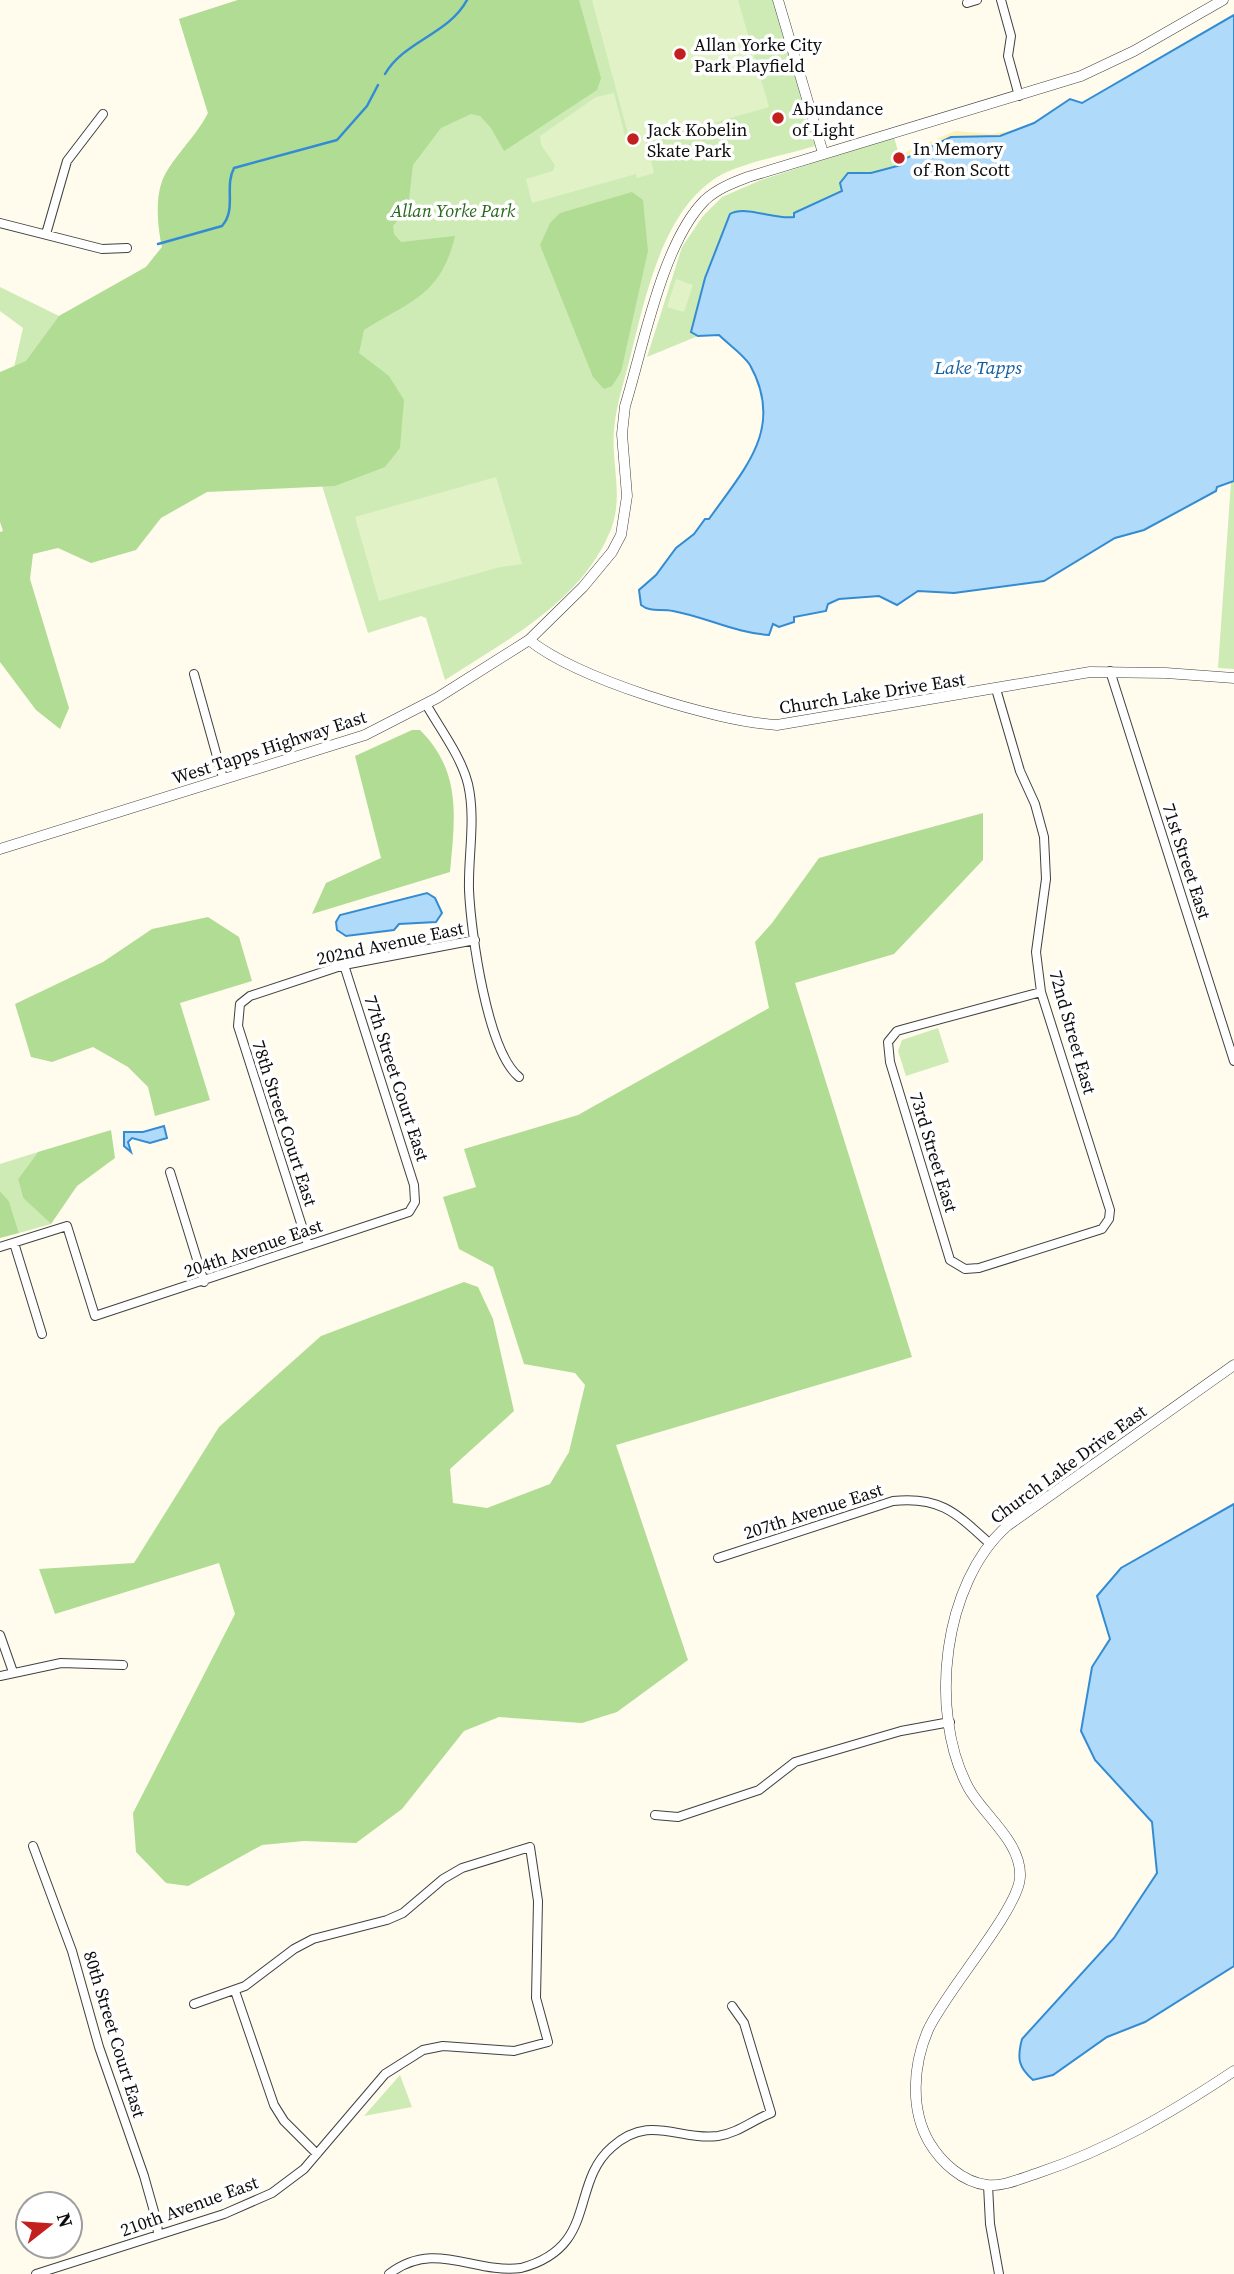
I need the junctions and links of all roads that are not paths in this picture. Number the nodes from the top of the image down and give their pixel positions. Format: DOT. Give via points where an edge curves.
graph roads {
  1 [pos="779,0"];
  2 [pos="977,0"];
  3 [pos="1001,0"];
  4 [pos="1223,0"];
  5 [pos="967,3"];
  6 [pos="1019,96"];
  7 [pos="103,114"];
  8 [pos="823,153"];
  9 [pos="0,223"];
  10 [pos="46,234"];
  11 [pos="127,248"];
  12 [pos="529,640"];
  13 [pos="1110,671"];
  14 [pos="194,674"];
  15 [pos="1234,678"];
  16 [pos="996,688"];
  17 [pos="426,704"];
  18 [pos="223,779"];
  19 [pos="0,849"];
  20 [pos="475,940"];
  21 [pos="344,965"];
  22 [pos="1041,992"];
  23 [pos="238,1011"];
  24 [pos="1234,1061"];
  25 [pos="520,1077"];
  26 [pos="170,1172"];
  27 [pos="415,1202"];
  28 [pos="13,1243"];
  29 [pos="308,1245"];
  30 [pos="0,1247"];
  31 [pos="959,1268"];
  32 [pos="204,1282"];
  33 [pos="42,1334"];
  34 [pos="1234,1365"];
  35 [pos="989,1543"];
  36 [pos="718,1558"];
  37 [pos="0,1635"];
  38 [pos="123,1665"];
  39 [pos="13,1672"];
  40 [pos="0,1676"];
  41 [pos="950,1721"];
  42 [pos="655,1815"];
  43 [pos="33,1846"];
  44 [pos="235,1991"];
  45 [pos="194,2004"];
  46 [pos="732,2006"];
  47 [pos="1234,2071"];
  48 [pos="317,2154"];
  49 [pos="988,2185"];
  50 [pos="158,2235"];
  51 [pos="65,2270"];
  52 [pos="36,2274"];
  53 [pos="389,2274"];
  54 [pos="999,2274"];
  1 -- 8 [label="street"];
  2 -- 5 [label="street"];
  3 -- 6 [label="street"];
  4 -- 6 [label="street, West Tapps Highway East" via="1106,65"];
  6 -- 8 [label="street, West Tapps Highway East"];
  7 -- 10 [label="street" via="67,162"];
  8 -- 12 [label="street, West Tapps Highway East" via="724,187 705,201 684,229 667,266 624,413 627,496 621,535 583,587"];
  9 -- 10 [label="street"];
  10 -- 11 [label="street" via="102,249"];
  12 -- 16 [label="street, Church Lake Drive East" via="574,669 758,724 809,722"];
  12 -- 17 [label="street, West Tapps Highway East"];
  13 -- 15 [label="street, Church Lake Drive East"];
  13 -- 16 [label="street, Church Lake Drive East"];
  13 -- 24 [label="street, 71st Street East"];
  14 -- 18 [label="street"];
  16 -- 22 [label="street, 72nd Street East" via="1044,837 1046,879 1036,952"];
  17 -- 18 [label="street, West Tapps Highway East" via="341,744"];
  17 -- 20 [label="street" via="468,784 469,890"];
  18 -- 19 [label="street, West Tapps Highway East"];
  20 -- 21 [label="street, 202nd Avenue East"];
  20 -- 25 [label="street" via="503,1058"];
  21 -- 23 [label="street, 202nd Avenue East" via="250,996"];
  21 -- 27 [label="street, 77th Street Court East" via="414,1185"];
  22 -- 31 [label="street, 72nd Street East" via="1110,1219 1102,1229 979,1268"];
  22 -- 31 [label="street, 73rd Street East" via="897,1031 888,1042 890,1062 950,1260"];
  23 -- 29 [label="street, 78th Street Court East" via="238,1026"];
  26 -- 32 [label="street"];
  27 -- 29 [label="street, 204th Avenue East" via="402,1216"];
  28 -- 30 [label="street"];
  28 -- 32 [label="street, 204th Avenue East" via="67,1226 94,1315"];
  28 -- 33 [label="street"];
  29 -- 32 [label="street, 204th Avenue East"];
  34 -- 35 [label="street, Church Lake Drive East"];
  35 -- 36 [label="street, 207th Avenue East" via="944,1506 909,1499"];
  35 -- 41 [label="street, Church Lake Drive East" via="973,1567 953,1623 947,1672"];
  37 -- 39 [label="street"];
  38 -- 39 [label="street" via="61,1663"];
  39 -- 40 [label="street"];
  41 -- 42 [label="street" via="794,1762 759,1790 678,1817"];
  41 -- 49 [label="street, Church Lake Drive East" via="969,1788 1011,1846 1020,1876 1005,1913 929,2029 918,2063 917,2107 936,2153 964,2177"];
  43 -- 50 [label="street, 80th Street Court East" via="72,1951"];
  44 -- 45 [label="street"];
  44 -- 48 [label="street" via="274,2105 284,2122"];
  44 -- 48 [label="street, 210th Avenue East" via="313,1939 387,1920 462,1868 530,1847 538,1891 536,1998 548,2042 514,2051 443,2046 411,2056 385,2074"];
  46 -- 53 [label="street" via="744,2023 771,2113 722,2135 700,2136 662,2128 623,2139 596,2166 572,2232 537,2263 496,2272 429,2259 403,2265"];
  47 -- 49 [label="street" via="1139,2131 1087,2157"];
  48 -- 50 [label="street, 210th Avenue East" via="290,2182 256,2202"];
  49 -- 54 [label="street"];
  50 -- 51 [label="street, 210th Avenue East"];
  51 -- 52 [label="street, 210th Avenue East"];
}
